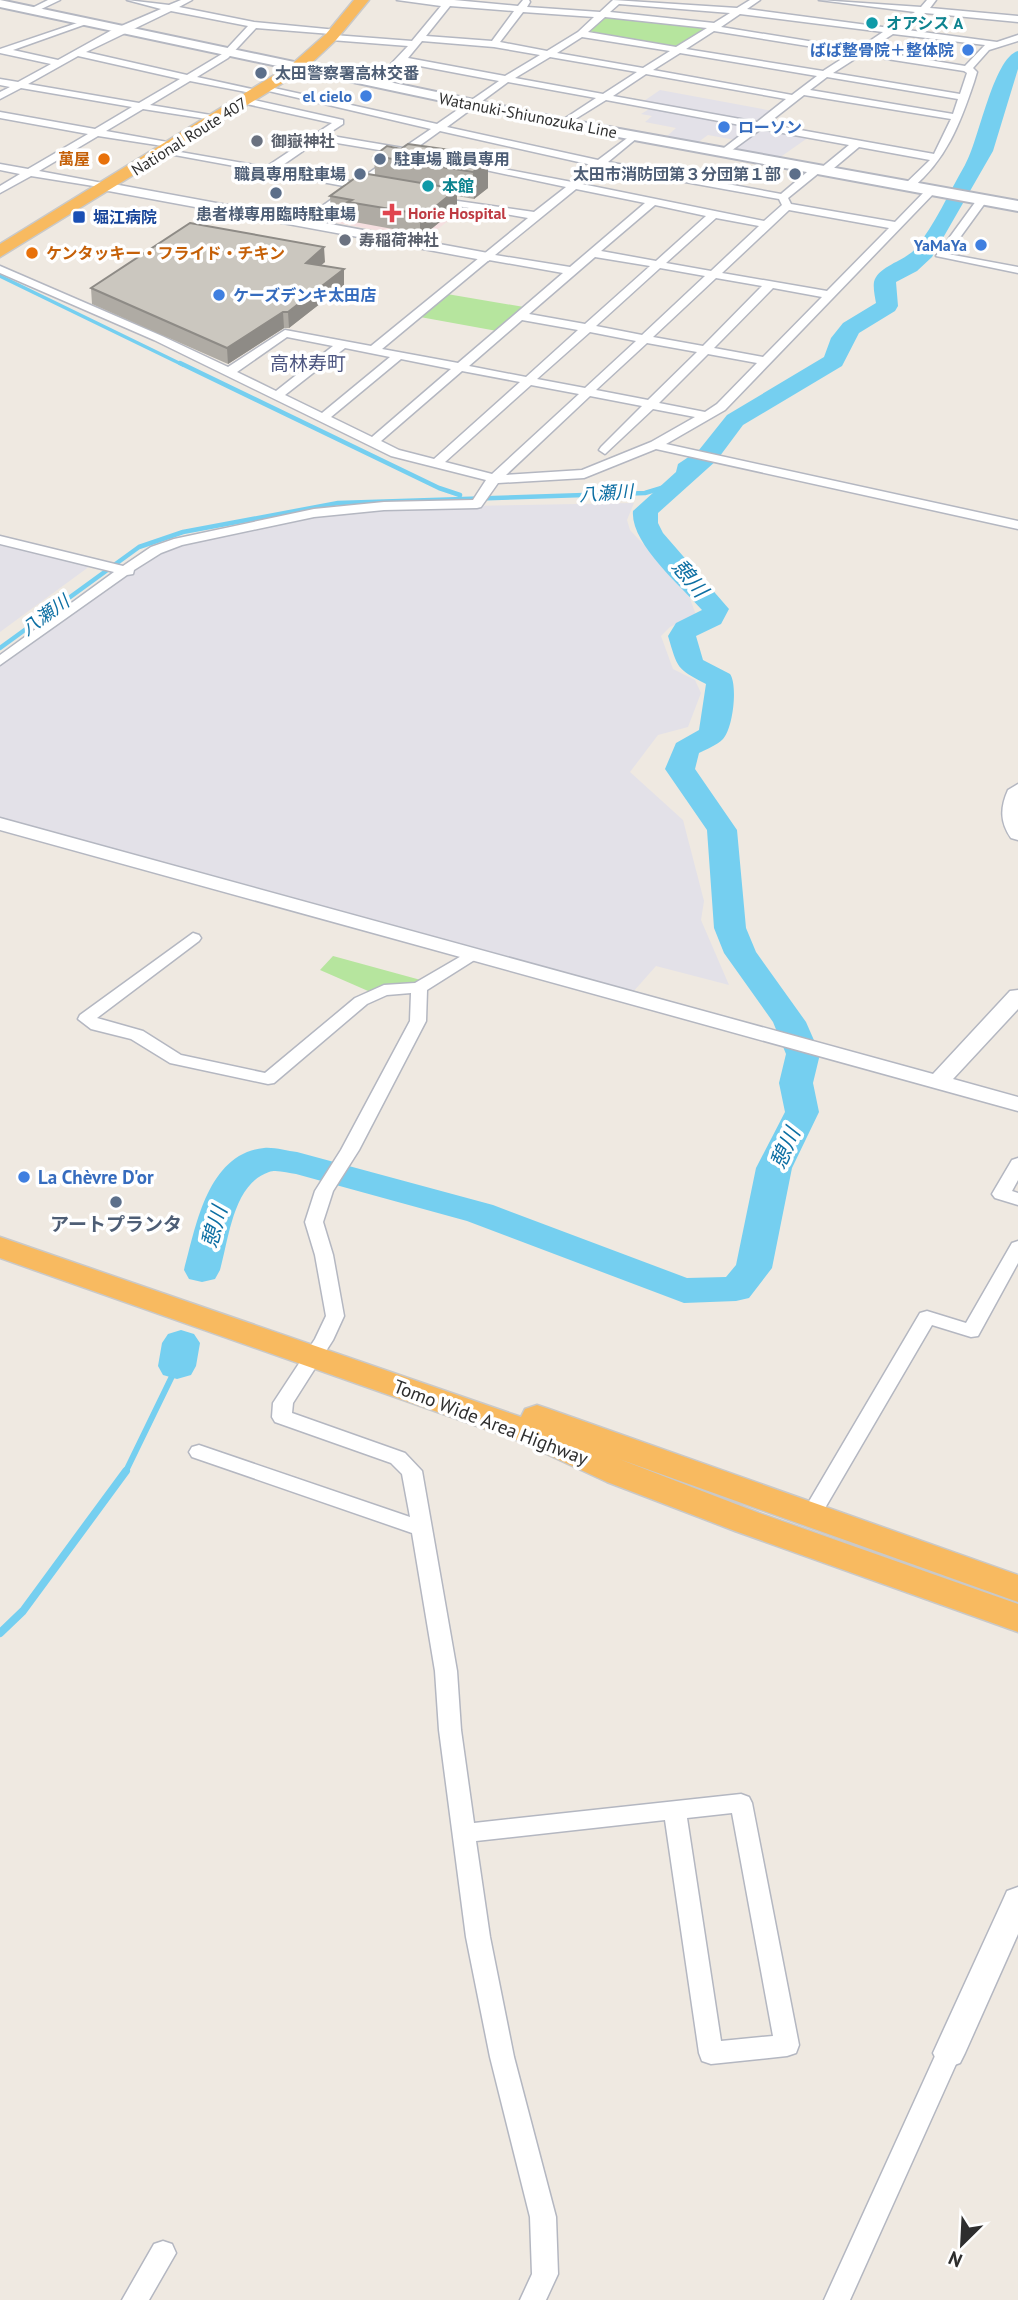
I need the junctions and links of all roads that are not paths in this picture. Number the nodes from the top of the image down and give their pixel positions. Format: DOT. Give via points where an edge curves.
graph roads {
  1 [pos="56,0"];
  2 [pos="131,0"];
  3 [pos="188,0"];
  4 [pos="362,0"];
  5 [pos="401,0"];
  6 [pos="527,0"];
  7 [pos="618,0"];
  8 [pos="756,0"];
  9 [pos="823,0"];
  10 [pos="449,2"];
  11 [pos="2,4"];
  12 [pos="929,4"];
  13 [pos="170,8"];
  14 [pos="521,9"];
  15 [pos="32,10"];
  16 [pos="739,11"];
  17 [pos="602,14"];
  18 [pos="1018,19"];
  19 [pos="86,21"];
  20 [pos="254,25"];
  21 [pos="714,27"];
  22 [pos="121,29"];
  23 [pos="892,30"];
  24 [pos="581,34"];
  25 [pos="332,35"];
  26 [pos="1018,38"];
  27 [pos="417,41"];
  28 [pos="494,44"];
  29 [pos="995,44"];
  30 [pos="679,50"];
  31 [pos="1,51"];
  32 [pos="860,51"];
  33 [pos="228,52"];
  34 [pos="77,53"];
  35 [pos="550,54"];
  36 [pos="402,60"];
  37 [pos="59,64"];
  38 [pos="298,67"];
  39 [pos="967,69"];
  40 [pos="646,71"];
  41 [pos="825,74"];
  42 [pos="189,77"];
  43 [pos="507,79"];
  44 [pos="0,82"];
  45 [pos="377,84"];
  46 [pos="20,85"];
  47 [pos="256,94"];
  48 [pos="798,95"];
  49 [pos="0,96"];
  50 [pos="964,97"];
  51 [pos="605,98"];
  52 [pos="471,104"];
  53 [pos="140,106"];
  54 [pos="0,115"];
  55 [pos="954,117"];
  56 [pos="217,119"];
  57 [pos="564,123"];
  58 [pos="759,126"];
  59 [pos="440,127"];
  60 [pos="96,133"];
  61 [pos="634,136"];
  62 [pos="318,137"];
  63 [pos="856,144"];
  64 [pos="168,149"];
  65 [pos="405,152"];
  66 [pos="724,153"];
  67 [pos="418,154"];
  68 [pos="937,158"];
  69 [pos="457,161"];
  70 [pos="601,164"];
  71 [pos="0,167"];
  72 [pos="268,170"];
  73 [pos="821,170"];
  74 [pos="30,172"];
  75 [pos="357,186"];
  76 [pos="575,186"];
  77 [pos="908,186"];
  78 [pos="108,187"];
  79 [pos="370,188"];
  80 [pos="0,190"];
  81 [pos="935,190"];
  82 [pos="420,196"];
  83 [pos="981,199"];
  84 [pos="785,202"];
  85 [pos="652,203"];
  86 [pos="1018,206"];
  87 [pos="713,215"];
  88 [pos="537,216"];
  89 [pos="305,223"];
  90 [pos="768,225"];
  91 [pos="897,226"];
  92 [pos="0,252"];
  93 [pos="593,254"];
  94 [pos="488,257"];
  95 [pos="656,264"];
  96 [pos="0,269"];
  97 [pos="1018,270"];
  98 [pos="572,271"];
  99 [pos="715,275"];
  100 [pos="770,285"];
  101 [pos="830,295"];
  102 [pos="521,316"];
  103 [pos="586,328"];
  104 [pos="646,339"];
  105 [pos="343,344"];
  106 [pos="373,350"];
  107 [pos="705,350"];
  108 [pos="399,355"];
  109 [pos="766,361"];
  110 [pos="461,367"];
  111 [pos="229,372"];
  112 [pos="528,380"];
  113 [pos="589,393"];
  114 [pos="276,396"];
  115 [pos="649,404"];
  116 [pos="709,416"];
  117 [pos="323,418"];
  118 [pos="373,442"];
  119 [pos="655,445"];
  120 [pos="605,450"];
  121 [pos="436,464"];
  122 [pos="496,478"];
  123 [pos="1018,525"];
  124 [pos="0,540"];
  125 [pos="125,570"];
  126 [pos="0,661"];
  127 [pos="1018,790"];
  128 [pos="0,824"];
  129 [pos="1018,834"];
  130 [pos="193,937"];
  131 [pos="476,954"];
  132 [pos="419,988"];
  133 [pos="1018,996"];
  134 [pos="937,1082"];
  135 [pos="1018,1104"];
  136 [pos="1018,1164"];
  137 [pos="1018,1199"];
  138 [pos="0,1227"];
  139 [pos="0,1247"];
  140 [pos="1018,1247"];
  141 [pos="320,1348"];
  142 [pos="199,1452"];
  143 [pos="811,1515"];
  144 [pos="422,1529"];
  145 [pos="1018,1589"];
  146 [pos="1018,1618"];
  147 [pos="674,1812"];
  148 [pos="466,1833"];
  149 [pos="1018,1900"];
  150 [pos="949,2053"];
  151 [pos="163,2253"];
  152 [pos="135,2300"];
  153 [pos="533,2300"];
  154 [pos="837,2300"];
  1 -- 15 [label="street"];
  2 -- 13 [label="street"];
  3 -- 13 [label="street"];
  4 -- 25 [label="highway, National Route 407"];
  5 -- 10 [label="street"];
  6 -- 14 [label="street"];
  7 -- 16 [label="street"];
  7 -- 17 [label="street"];
  8 -- 16 [label="street"];
  9 -- 12 [label="street"];
  10 -- 14 [label="street"];
  10 -- 27 [label="street"];
  11 -- 15 [label="main road, Watanuki-Shiunozuka Line"];
  12 -- 18 [label="street"];
  12 -- 23 [label="street"];
  13 -- 20 [label="street"];
  13 -- 22 [label="street"];
  14 -- 17 [label="street"];
  14 -- 28 [label="street"];
  15 -- 19 [label="main road, Watanuki-Shiunozuka Line"];
  16 -- 21 [label="street"];
  16 -- 23 [label="street"];
  17 -- 21 [label="street"];
  17 -- 24 [label="street"];
  19 -- 22 [label="main road, Watanuki-Shiunozuka Line"];
  19 -- 31 [label="street"];
  20 -- 25 [label="street"];
  20 -- 33 [label="street"];
  21 -- 30 [label="street"];
  21 -- 32 [label="street"];
  22 -- 33 [label="main road, Watanuki-Shiunozuka Line"];
  22 -- 34 [label="street"];
  23 -- 29 [label="street"];
  23 -- 32 [label="street"];
  24 -- 30 [label="street"];
  24 -- 35 [label="street"];
  25 -- 27 [label="street"];
  25 -- 38 [label="highway, National Route 407"];
  26 -- 29 [label="street"];
  27 -- 28 [label="street"];
  27 -- 36 [label="street"];
  28 -- 35 [label="street"];
  29 -- 39 [label="street"];
  30 -- 40 [label="street"];
  30 -- 41 [label="street"];
  31 -- 37 [label="street"];
  32 -- 39 [label="street"];
  32 -- 41 [label="street"];
  33 -- 38 [label="main road, Watanuki-Shiunozuka Line"];
  33 -- 42 [label="street"];
  34 -- 37 [label="street"];
  34 -- 42 [label="street"];
  35 -- 40 [label="street"];
  35 -- 43 [label="street"];
  36 -- 43 [label="street"];
  36 -- 45 [label="street"];
  37 -- 46 [label="street"];
  38 -- 45 [label="main road, Watanuki-Shiunozuka Line"];
  38 -- 47 [label="highway, National Route 407"];
  39 -- 50 [label="street" via="972,72"];
  40 -- 48 [label="street"];
  40 -- 51 [label="street"];
  41 -- 48 [label="street"];
  41 -- 50 [label="street"];
  42 -- 47 [label="street"];
  42 -- 53 [label="street"];
  43 -- 51 [label="street"];
  43 -- 52 [label="street"];
  44 -- 46 [label="street"];
  45 -- 52 [label="main road, Watanuki-Shiunozuka Line"];
  46 -- 49 [label="street"];
  46 -- 53 [label="street"];
  47 -- 56 [label="highway, National Route 407"];
  47 -- 59 [label="street"];
  47 -- 62 [label="street" via="340,122"];
  48 -- 55 [label="street"];
  48 -- 58 [label="street"];
  50 -- 55 [label="street"];
  51 -- 57 [label="street"];
  51 -- 58 [label="street"];
  52 -- 57 [label="main road, Watanuki-Shiunozuka Line"];
  52 -- 59 [label="street"];
  53 -- 56 [label="street"];
  53 -- 60 [label="street"];
  54 -- 60 [label="street"];
  55 -- 68 [label="street"];
  56 -- 64 [label="highway, National Route 407"];
  57 -- 61 [label="main road, Watanuki-Shiunozuka Line"];
  58 -- 63 [label="street"];
  58 -- 66 [label="street"];
  59 -- 65 [label="street"];
  59 -- 70 [label="street"];
  60 -- 64 [label="street"];
  60 -- 74 [label="street"];
  61 -- 66 [label="main road, Watanuki-Shiunozuka Line"];
  61 -- 70 [label="street"];
  62 -- 65 [label="street"];
  62 -- 72 [label="street"];
  63 -- 68 [label="street"];
  63 -- 73 [label="street"];
  64 -- 72 [label="street"];
  64 -- 78 [label="highway, National Route 407"];
  65 -- 67 [label="street"];
  65 -- 75 [label="street"];
  66 -- 73 [label="main road, Watanuki-Shiunozuka Line"];
  68 -- 77 [label="street"];
  69 -- 76 [label="street"];
  70 -- 76 [label="street"];
  70 -- 84 [label="street"];
  71 -- 74 [label="street"];
  72 -- 75 [label="street"];
  73 -- 77 [label="main road, Watanuki-Shiunozuka Line"];
  73 -- 84 [label="street"];
  74 -- 78 [label="street"];
  74 -- 80 [label="street"];
  75 -- 79 [label="street"];
  75 -- 89 [label="street"];
  76 -- 85 [label="street"];
  76 -- 88 [label="street"];
  77 -- 81 [label="main road, Watanuki-Shiunozuka Line"];
  78 -- 89 [label="street"];
  78 -- 92 [label="highway, National Route 407"];
  81 -- 83 [label="main road, Watanuki-Shiunozuka Line"];
  81 -- 91 [label="street"];
  82 -- 88 [label="street"];
  83 -- 86 [label="main road, Watanuki-Shiunozuka Line"];
  83 -- 97 [label="street" via="942,256"];
  84 -- 90 [label="street"];
  84 -- 91 [label="street"];
  85 -- 87 [label="street"];
  85 -- 93 [label="street"];
  87 -- 90 [label="street"];
  87 -- 95 [label="street"];
  88 -- 94 [label="street"];
  89 -- 94 [label="street"];
  90 -- 99 [label="street"];
  91 -- 101 [label="street"];
  93 -- 95 [label="street"];
  93 -- 98 [label="street"];
  94 -- 98 [label="street"];
  94 -- 106 [label="street"];
  95 -- 99 [label="street"];
  95 -- 103 [label="street"];
  96 -- 111 [label="street"];
  98 -- 102 [label="street"];
  99 -- 100 [label="street"];
  99 -- 104 [label="street"];
  100 -- 101 [label="street"];
  100 -- 107 [label="street"];
  101 -- 109 [label="street"];
  102 -- 103 [label="street"];
  102 -- 110 [label="street"];
  103 -- 104 [label="street"];
  103 -- 112 [label="street"];
  104 -- 107 [label="street"];
  104 -- 113 [label="street"];
  105 -- 106 [label="street"];
  105 -- 111 [label="street" via="285,333"];
  105 -- 114 [label="street"];
  106 -- 108 [label="street"];
  107 -- 109 [label="street"];
  107 -- 115 [label="street"];
  108 -- 110 [label="street"];
  108 -- 117 [label="street"];
  109 -- 116 [label="street"];
  110 -- 112 [label="street"];
  110 -- 118 [label="street"];
  111 -- 114 [label="street"];
  112 -- 113 [label="street"];
  112 -- 121 [label="street"];
  113 -- 115 [label="street"];
  113 -- 122 [label="street"];
  114 -- 117 [label="street"];
  115 -- 116 [label="street"];
  115 -- 120 [label="street"];
  116 -- 119 [label="street"];
  117 -- 118 [label="street"];
  118 -- 121 [label="street"];
  119 -- 122 [label="street" via="584,474"];
  119 -- 123 [label="street"];
  121 -- 122 [label="street"];
  122 -- 125 [label="street" via="477,504 384,506 302,515 179,541"];
  124 -- 125 [label="street"];
  125 -- 126 [label="street"];
  127 -- 129 [label="street" via="1012,809"];
  128 -- 131 [label="street"];
  130 -- 132 [label="street" via="86,1019 137,1035 176,1059 268,1079 360,1001 384,990"];
  131 -- 132 [label="street"];
  131 -- 134 [label="street"];
  132 -- 141 [label="street" via="418,1021 324,1191 314,1222 334,1316"];
  133 -- 134 [label="street"];
  134 -- 135 [label="street"];
  136 -- 137 [label="street" via="1001,1194"];
  138 -- 141 [label="highway, Tomo Wide Area Highway"];
  139 -- 141 [label="highway, Tomo Wide Area Highway"];
  140 -- 143 [label="street" via="971,1331 927,1317"];
  141 -- 143 [label="highway, Tomo Wide Area Highway"];
  141 -- 144 [label="street" via="283,1403 282,1417 398,1458 412,1471"];
  141 -- 146 [label="highway, Tomo Wide Area Highway" via="619,1473"];
  142 -- 144 [label="street"];
  143 -- 145 [label="highway, Tomo Wide Area Highway"];
  144 -- 148 [label="street"];
  147 -- 147 [label="street" via="741,1803 787,2045 711,2053"];
  147 -- 148 [label="street"];
  148 -- 153 [label="street" via="478,1937 502,2057 543,2217 545,2274"];
  149 -- 150 [label="street"];
  150 -- 154 [label="street"];
  151 -- 152 [label="street"];
}
